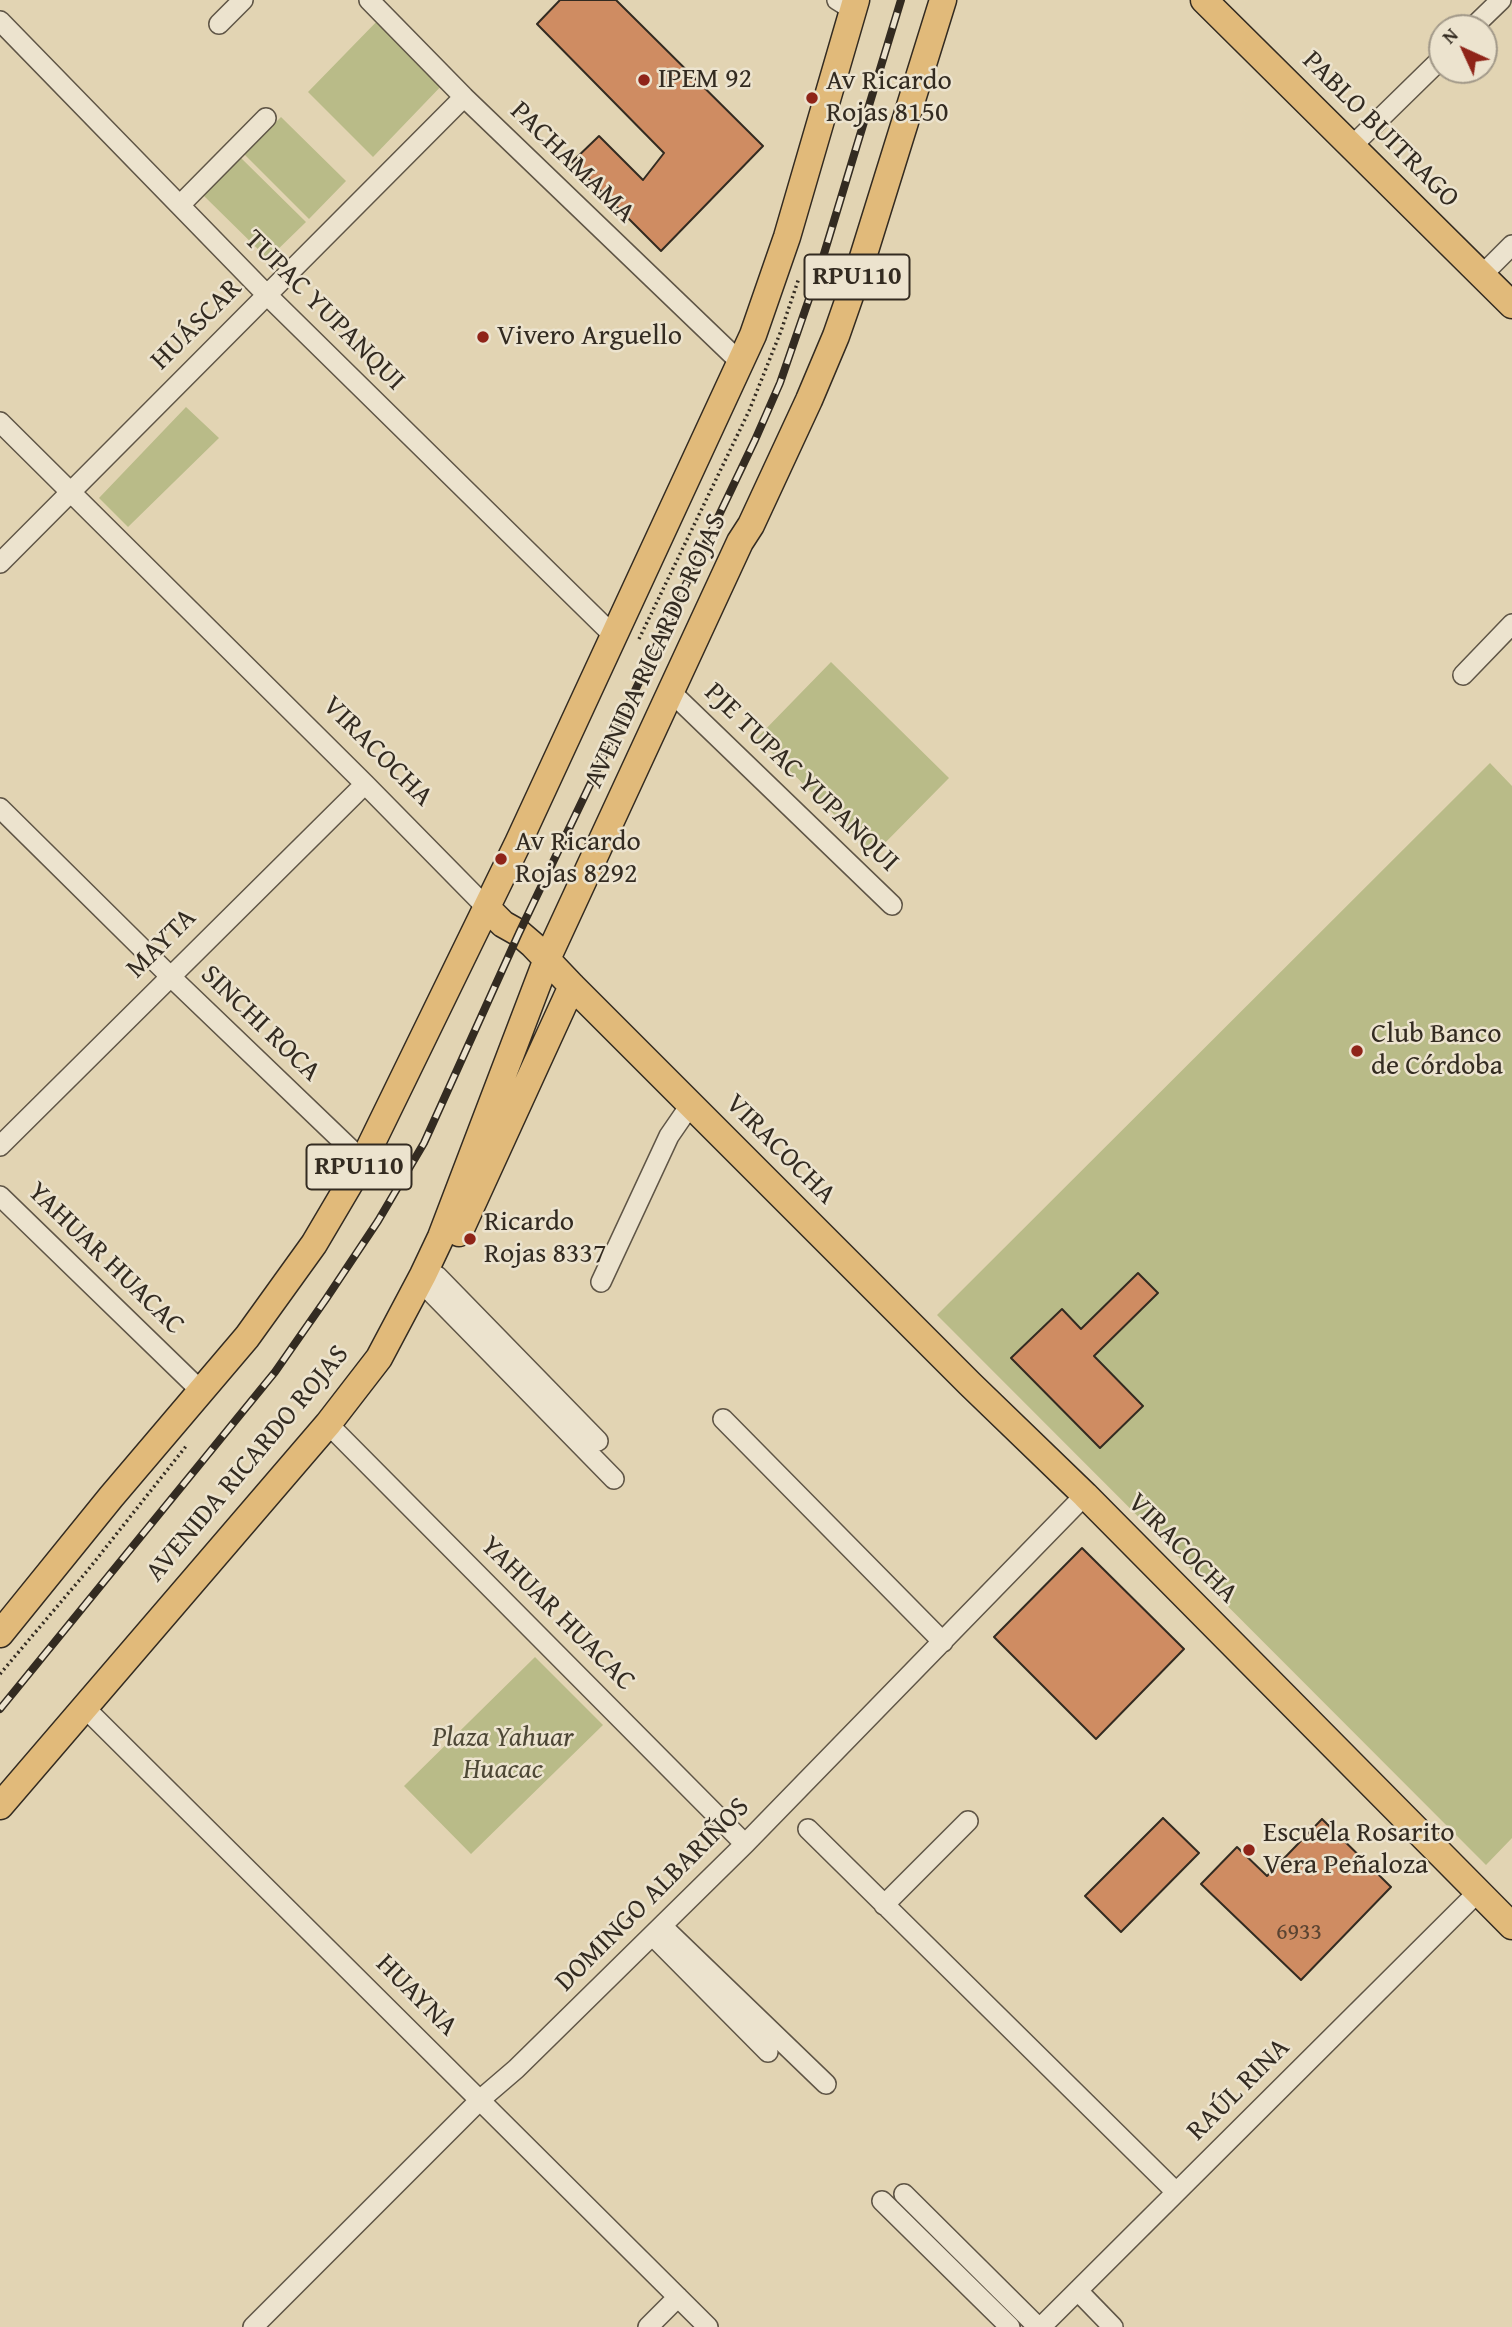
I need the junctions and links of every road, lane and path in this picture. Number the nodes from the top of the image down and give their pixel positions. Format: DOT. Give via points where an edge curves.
graph roads {
  1 [pos="243,0"];
  2 [pos="369,0"];
  3 [pos="943,0"];
  4 [pos="1204,0"];
  5 [pos="1501,0"];
  6 [pos="849,3"];
  7 [pos="1486,14"];
  8 [pos="0,21"];
  9 [pos="219,24"];
  10 [pos="1428,72"];
  11 [pos="464,97"];
  12 [pos="266,118"];
  13 [pos="1352,146"];
  14 [pos="180,205"];
  15 [pos="1512,245"];
  16 [pos="1482,275"];
  17 [pos="267,295"];
  18 [pos="1512,304"];
  19 [pos="740,362"];
  20 [pos="0,422"];
  21 [pos="71,492"];
  22 [pos="0,563"];
  23 [pos="1512,624"];
  24 [pos="614,636"];
  25 [pos="1463,675"];
  26 [pos="670,691"];
  27 [pos="365,784"];
  28 [pos="0,808"];
  29 [pos="892,905"];
  30 [pos="487,908"];
  31 [pos="547,959"];
  32 [pos="170,976"];
  33 [pos="572,986"];
  34 [pos="691,1104"];
  35 [pos="0,1146"];
  36 [pos="363,1161"];
  37 [pos="0,1196"];
  38 [pos="601,1282"];
  39 [pos="433,1283"];
  40 [pos="379,1358"];
  41 [pos="201,1391"];
  42 [pos="723,1419"];
  43 [pos="328,1424"];
  44 [pos="598,1441"];
  45 [pos="614,1479"];
  46 [pos="1085,1495"];
  47 [pos="118,1532"];
  48 [pos="4,1621"];
  49 [pos="943,1642"];
  50 [pos="0,1674"];
  51 [pos="84,1707"];
  52 [pos="0,1806"];
  53 [pos="968,1821"];
  54 [pos="808,1829"];
  55 [pos="745,1844"];
  56 [pos="1477,1893"];
  57 [pos="884,1905"];
  58 [pos="1512,1926"];
  59 [pos="658,1931"];
  60 [pos="768,2052"];
  61 [pos="826,2084"];
  62 [pos="481,2099"];
  63 [pos="1176,2192"];
  64 [pos="904,2194"];
  65 [pos="883,2201"];
  66 [pos="1078,2291"];
  67 [pos="678,2297"];
  68 [pos="253,2327"];
  69 [pos="648,2327"];
  70 [pos="708,2327"];
  71 [pos="1010,2327"];
  72 [pos="1040,2327"];
  73 [pos="1113,2327"];
  1 -- 9 [label="street"];
  2 -- 11 [label="street, PACHAMAMA"];
  3 -- 26 [label="main road, AVENIDA RICARDO ROJAS / RPU110" via="836,336"];
  4 -- 13 [label="main road, PABLO BUITRAGO"];
  5 -- 7 [label="street"];
  6 -- 19 [label="main road, AVENIDA RICARDO ROJAS / RPU110" via="783,250"];
  8 -- 14 [label="street, TUPAC YUPANQUI"];
  10 -- 13 [label="street"];
  11 -- 17 [label="street, HUÁSCAR"];
  11 -- 19 [label="street, PACHAMAMA"];
  12 -- 14 [label="street"];
  13 -- 16 [label="main road, PABLO BUITRAGO"];
  14 -- 17 [label="street, TUPAC YUPANQUI"];
  15 -- 16 [label="street"];
  16 -- 18 [label="main road, PABLO BUITRAGO"];
  17 -- 21 [label="street, HUÁSCAR"];
  17 -- 24 [label="street, TUPAC YUPANQUI"];
  19 -- 24 [label="main road, AVENIDA RICARDO ROJAS / RPU110"];
  20 -- 21 [label="street, VIRACOCHA"];
  21 -- 22 [label="street, HUÁSCAR"];
  21 -- 27 [label="street, VIRACOCHA"];
  23 -- 25 [label="street"];
  24 -- 30 [label="main road, AVENIDA RICARDO ROJAS / RPU110"];
  26 -- 29 [label="street, PJE TUPAC YUPANQUI"];
  26 -- 31 [label="main road, AVENIDA RICARDO ROJAS / RPU110"];
  27 -- 30 [label="street, VIRACOCHA"];
  27 -- 32 [label="street, MAYTA"];
  28 -- 32 [label="street, SINCHI ROCA"];
  30 -- 31 [label="main road, VIRACOCHA"];
  30 -- 36 [label="main road, AVENIDA RICARDO ROJAS / RPU110"];
  31 -- 33 [label="main road, VIRACOCHA"];
  31 -- 40 [label="main road, AVENIDA RICARDO ROJAS / RPU110" via="441,1237"];
  32 -- 35 [label="street, MAYTA"];
  32 -- 36 [label="street, SINCHI ROCA"];
  33 -- 34 [label="main road, VIRACOCHA"];
  33 -- 39 [label="main road"];
  34 -- 38 [label="street" via="669,1136"];
  34 -- 46 [label="main road, VIRACOCHA"];
  36 -- 41 [label="main road, AVENIDA RICARDO ROJAS / RPU110" via="295,1272"];
  37 -- 41 [label="street, YAHUAR HUACAC"];
  39 -- 40 [label="main road"];
  39 -- 44 [label="street"];
  39 -- 45 [label="street"];
  40 -- 43 [label="main road, AVENIDA RICARDO ROJAS / RPU110"];
  41 -- 48 [label="main road, AVENIDA RICARDO ROJAS / RPU110"];
  42 -- 49 [label="street"];
  43 -- 51 [label="main road, AVENIDA RICARDO ROJAS / RPU110"];
  43 -- 55 [label="street, YAHUAR HUACAC"];
  46 -- 49 [label="street, DOMINGO ALBARIÑOS"];
  46 -- 56 [label="main road, VIRACOCHA"];
  47 -- 50 [label="path"];
  49 -- 55 [label="street, DOMINGO ALBARIÑOS"];
  51 -- 52 [label="main road, AVENIDA RICARDO ROJAS / RPU110"];
  51 -- 62 [label="street, HUAYNA"];
  53 -- 57 [label="street"];
  54 -- 57 [label="street"];
  55 -- 59 [label="street, DOMINGO ALBARIÑOS"];
  56 -- 58 [label="main road, VIRACOCHA"];
  56 -- 63 [label="street, RAÚL RINA"];
  57 -- 63 [label="street"];
  59 -- 60 [label="street"];
  59 -- 61 [label="street"];
  59 -- 62 [label="street, DOMINGO ALBARIÑOS"];
  62 -- 67 [label="street, HUAYNA"];
  62 -- 68 [label="street, DOMINGO ALBARIÑOS"];
  63 -- 66 [label="street, RAÚL RINA"];
  64 -- 72 [label="street"];
  65 -- 71 [label="street"];
  66 -- 72 [label="street, RAÚL RINA"];
  66 -- 73 [label="street"];
  67 -- 69 [label="street"];
  67 -- 70 [label="street, HUAYNA"];
}
